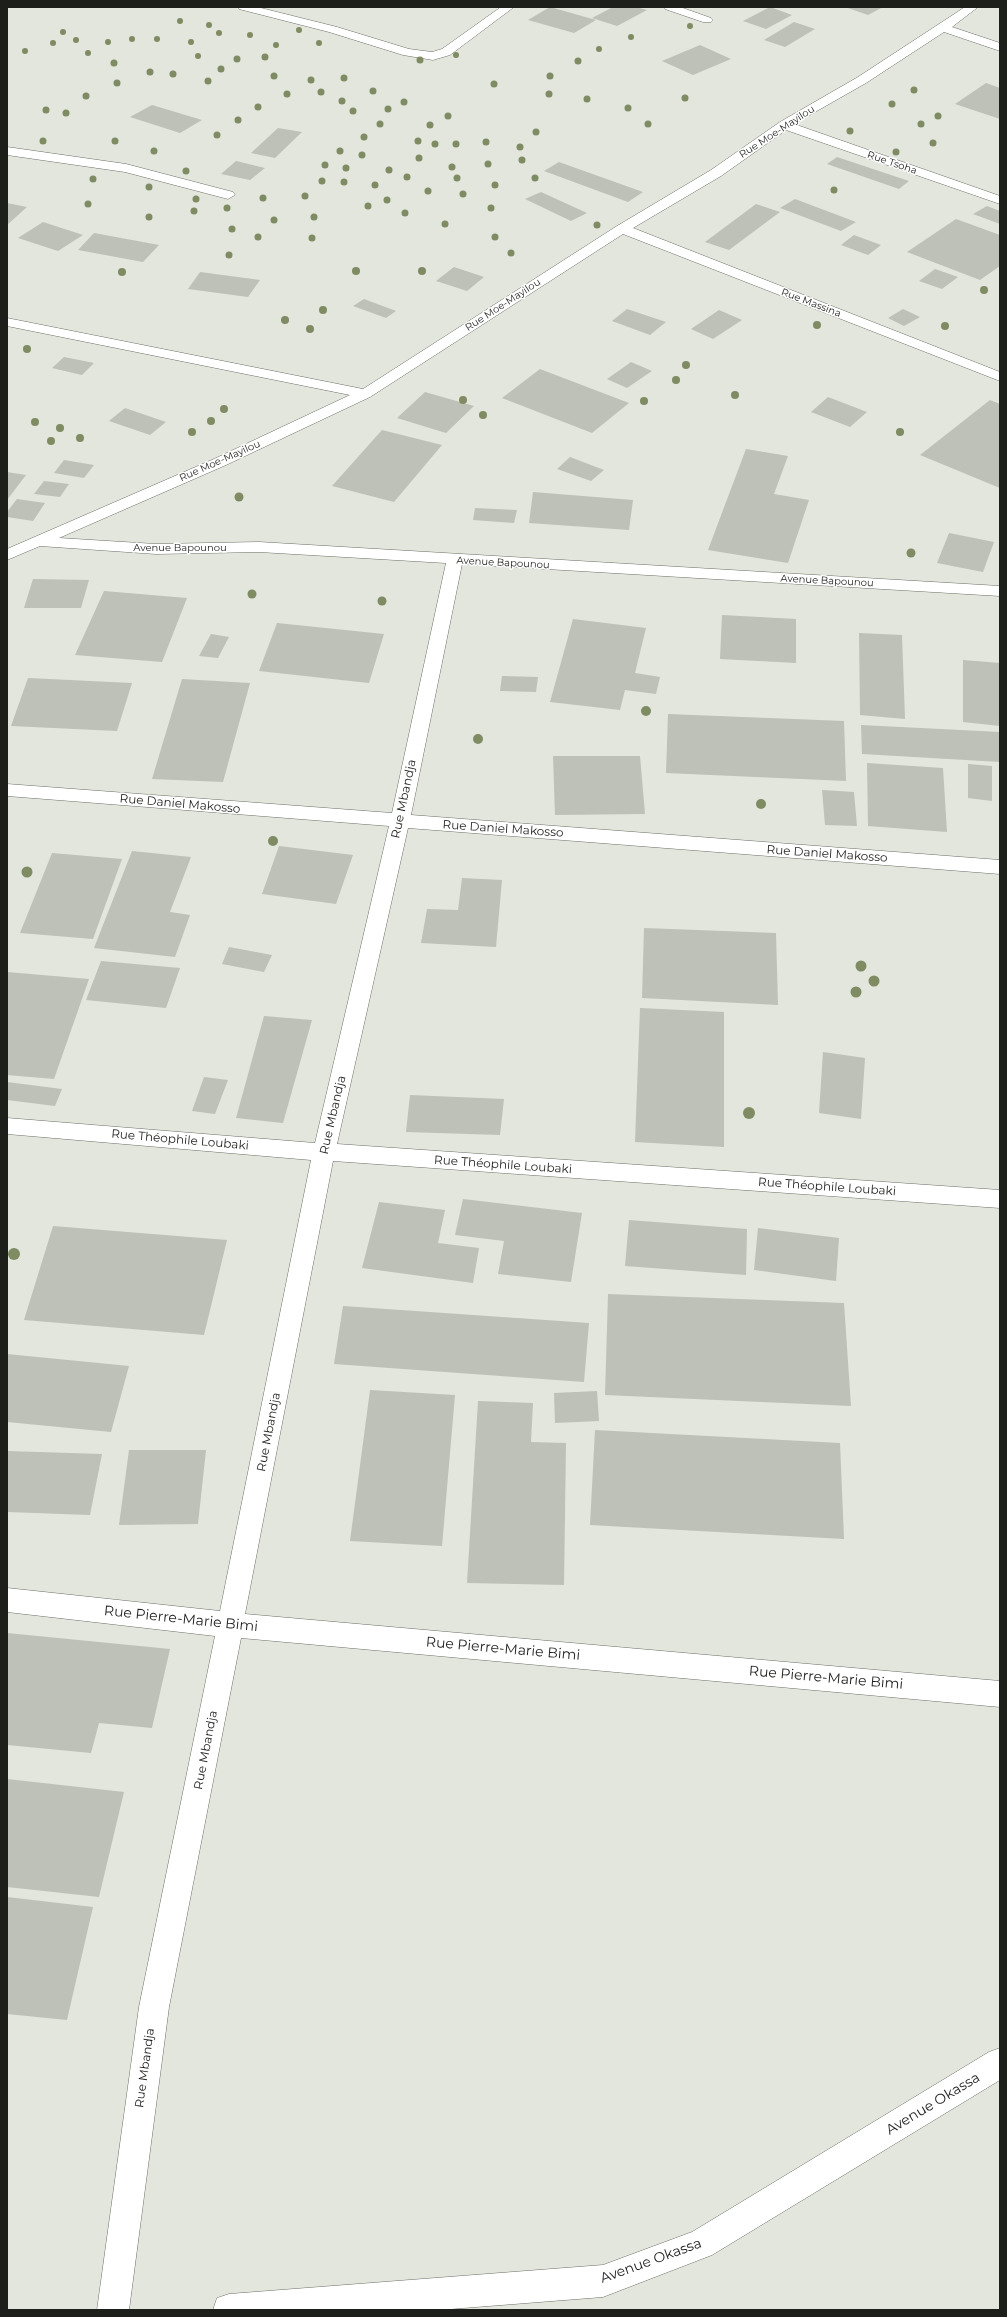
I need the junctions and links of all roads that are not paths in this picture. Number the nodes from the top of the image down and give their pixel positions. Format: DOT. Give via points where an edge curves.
graph roads {
  1 [pos="243,7"];
  2 [pos="508,7"];
  3 [pos="669,7"];
  4 [pos="972,7"];
  5 [pos="707,20"];
  6 [pos="943,28"];
  7 [pos="1000,47"];
  8 [pos="784,125"];
  9 [pos="7,151"];
  10 [pos="228,195"];
  11 [pos="1000,200"];
  12 [pos="622,229"];
  13 [pos="7,322"];
  14 [pos="1000,377"];
  15 [pos="365,394"];
  16 [pos="7,539"];
  17 [pos="38,542"];
  18 [pos="7,555"];
  19 [pos="455,560"];
  20 [pos="1000,591"];
  21 [pos="7,790"];
  22 [pos="400,822"];
  23 [pos="1000,867"];
  24 [pos="7,1126"];
  25 [pos="324,1152"];
  26 [pos="1000,1199"];
  27 [pos="7,1600"];
  28 [pos="231,1625"];
  29 [pos="1000,1694"];
  30 [pos="1000,2063"];
  31 [pos="113,2310"];
  32 [pos="229,2310"];
  1 -- 2 [label="street" via="333,29 407,52 433,56 446,52"];
  3 -- 5 [label="street"];
  4 -- 6 [label="street, Rue Moe-Mayilou"];
  6 -- 7 [label="street"];
  6 -- 8 [label="street, Rue Moe-Mayilou"];
  8 -- 11 [label="street, Rue Tsoha"];
  8 -- 12 [label="street, Rue Moe-Mayilou" via="716,173"];
  9 -- 10 [label="street" via="126,168"];
  12 -- 14 [label="street, Rue Massina"];
  12 -- 15 [label="street, Rue Moe-Mayilou"];
  13 -- 15 [label="street"];
  15 -- 17 [label="street, Rue Moe-Mayilou" via="220,462"];
  16 -- 17 [label="street, Avenue Bapounou"];
  17 -- 18 [label="street, Rue Moe-Mayilou"];
  17 -- 19 [label="street, Avenue Bapounou" via="156,549 259,547"];
  19 -- 20 [label="street, Avenue Bapounou"];
  19 -- 22 [label="street, Rue Mbandja"];
  21 -- 22 [label="street, Rue Daniel Makosso"];
  22 -- 23 [label="street, Rue Daniel Makosso"];
  22 -- 25 [label="street, Rue Mbandja"];
  24 -- 25 [label="street, Rue Théophile Loubaki"];
  25 -- 26 [label="street, Rue Théophile Loubaki"];
  25 -- 28 [label="street, Rue Mbandja"];
  27 -- 28 [label="street, Rue Pierre-Marie Bimi"];
  28 -- 29 [label="street, Rue Pierre-Marie Bimi"];
  28 -- 31 [label="street, Rue Mbandja" via="154,2007"];
  30 -- 32 [label="street, Avenue Okassa" via="701,2244 603,2281"];
}
